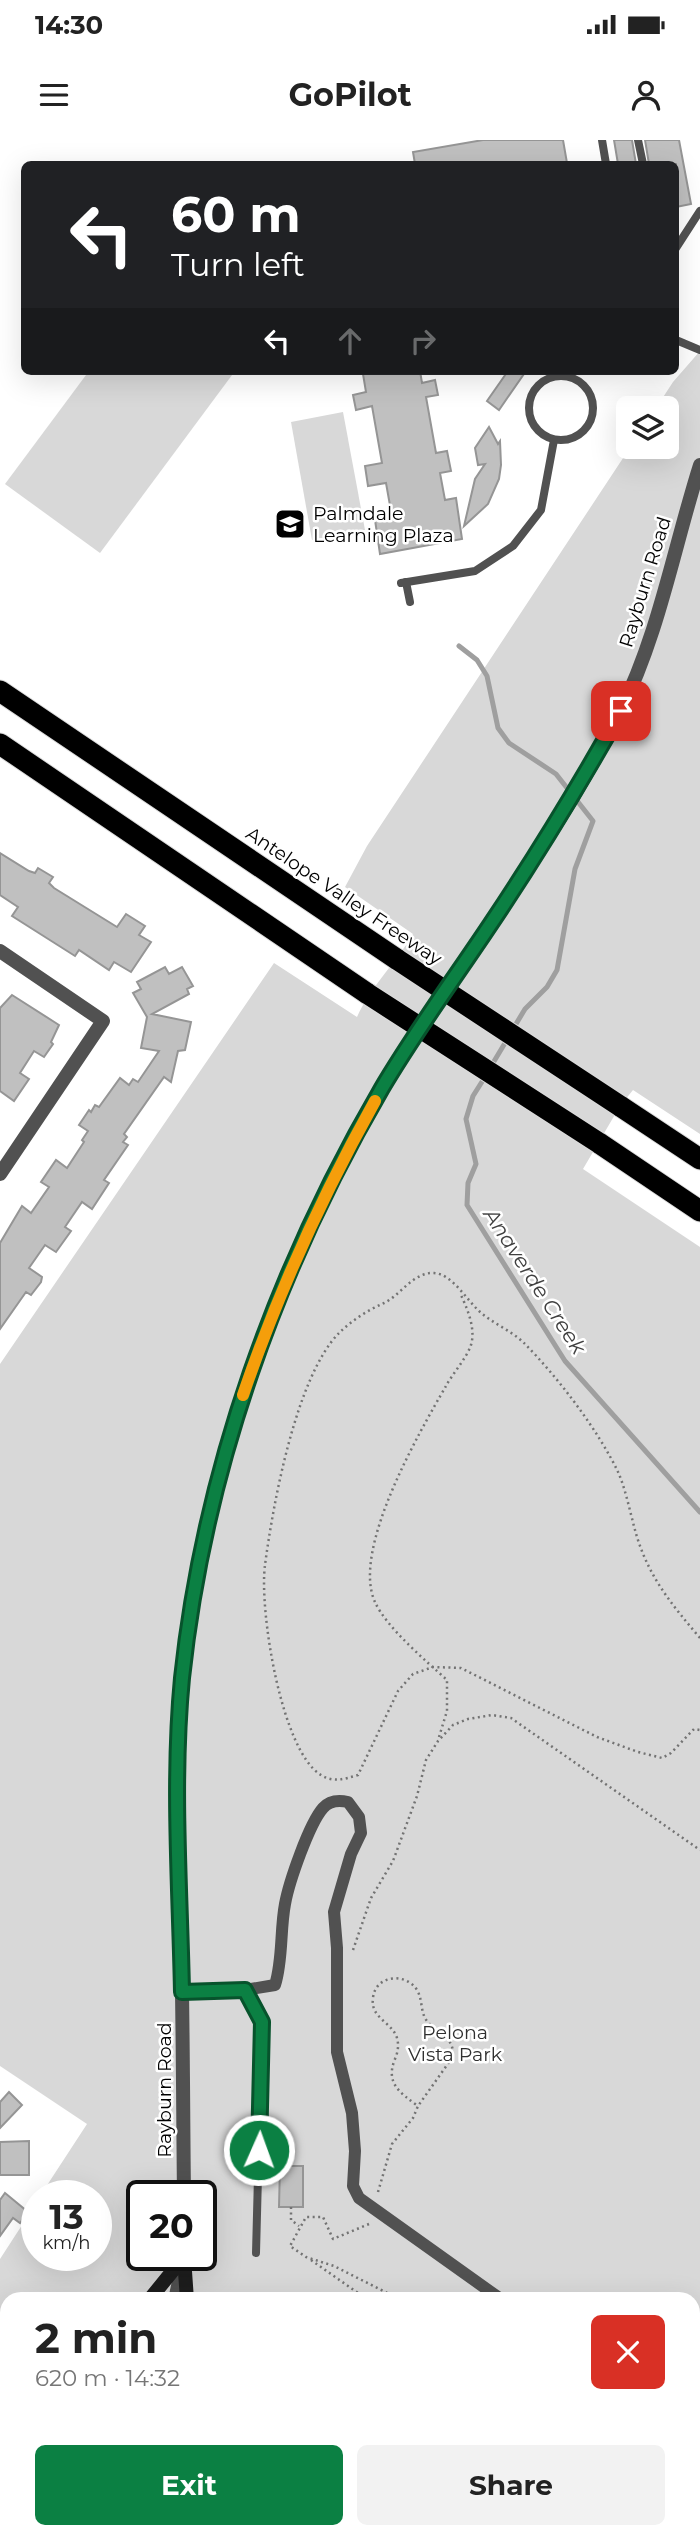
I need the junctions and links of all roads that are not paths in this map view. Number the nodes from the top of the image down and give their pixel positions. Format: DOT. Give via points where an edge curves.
graph roads {
  1 [pos="603,140"];
  2 [pos="638,140"];
  3 [pos="606,161"];
  4 [pos="642,161"];
  5 [pos="700,211"];
  6 [pos="679,243"];
  7 [pos="679,341"];
  8 [pos="700,350"];
  9 [pos="556,375"];
  10 [pos="566,375"];
  11 [pos="554,440"];
  12 [pos="700,465"];
  13 [pos="410,602"];
  14 [pos="0,691"];
  15 [pos="0,744"];
  16 [pos="0,951"];
  17 [pos="700,1159"];
  18 [pos="0,1174"];
  19 [pos="700,1210"];
  20 [pos="245,1990"];
  21 [pos="182,1992"];
  22 [pos="184,2180"];
  23 [pos="256,2253"];
  24 [pos="172,2271"];
  25 [pos="181,2271"];
  26 [pos="185,2271"];
  27 [pos="155,2292"];
  28 [pos="177,2292"];
  29 [pos="186,2292"];
  30 [pos="491,2292"];
  1 -- 3 [label="lane"];
  2 -- 4 [label="lane"];
  5 -- 6 [label="lane"];
  7 -- 8 [label="lane"];
  9 -- 11 [label="lane" via="536,386 528,407 535,428"];
  10 -- 11 [label="lane" via="585,386 593,415 582,432"];
  11 -- 13 [label="lane" via="541,510 513,546 475,571 404,583"];
  12 -- 21 [label="street, Rayburn Road" via="649,642 621,711 574,795 384,1085 347,1150 291,1270 243,1395 215,1488 195,1583 182,1679 177,1774"];
  14 -- 17 [label="highway, Antelope Valley Freeway, bridge"];
  15 -- 19 [label="highway, bridge" via="368,994"];
  16 -- 18 [label="street" via="103,1021"];
  20 -- 21 [label="lane"];
  20 -- 23 [label="lane" via="262,2022"];
  20 -- 30 [label="street" via="275,1985 285,1900 299,1855 323,1808 339,1800 348,1802 355,1808 361,1833 334,1912 338,2052 352,2113 353,2186 359,2198"];
  21 -- 22 [label="street, Rayburn Road"];
  24 -- 27 [label="main road"];
  25 -- 28 [label="street"];
  26 -- 29 [label="main road"];
}
